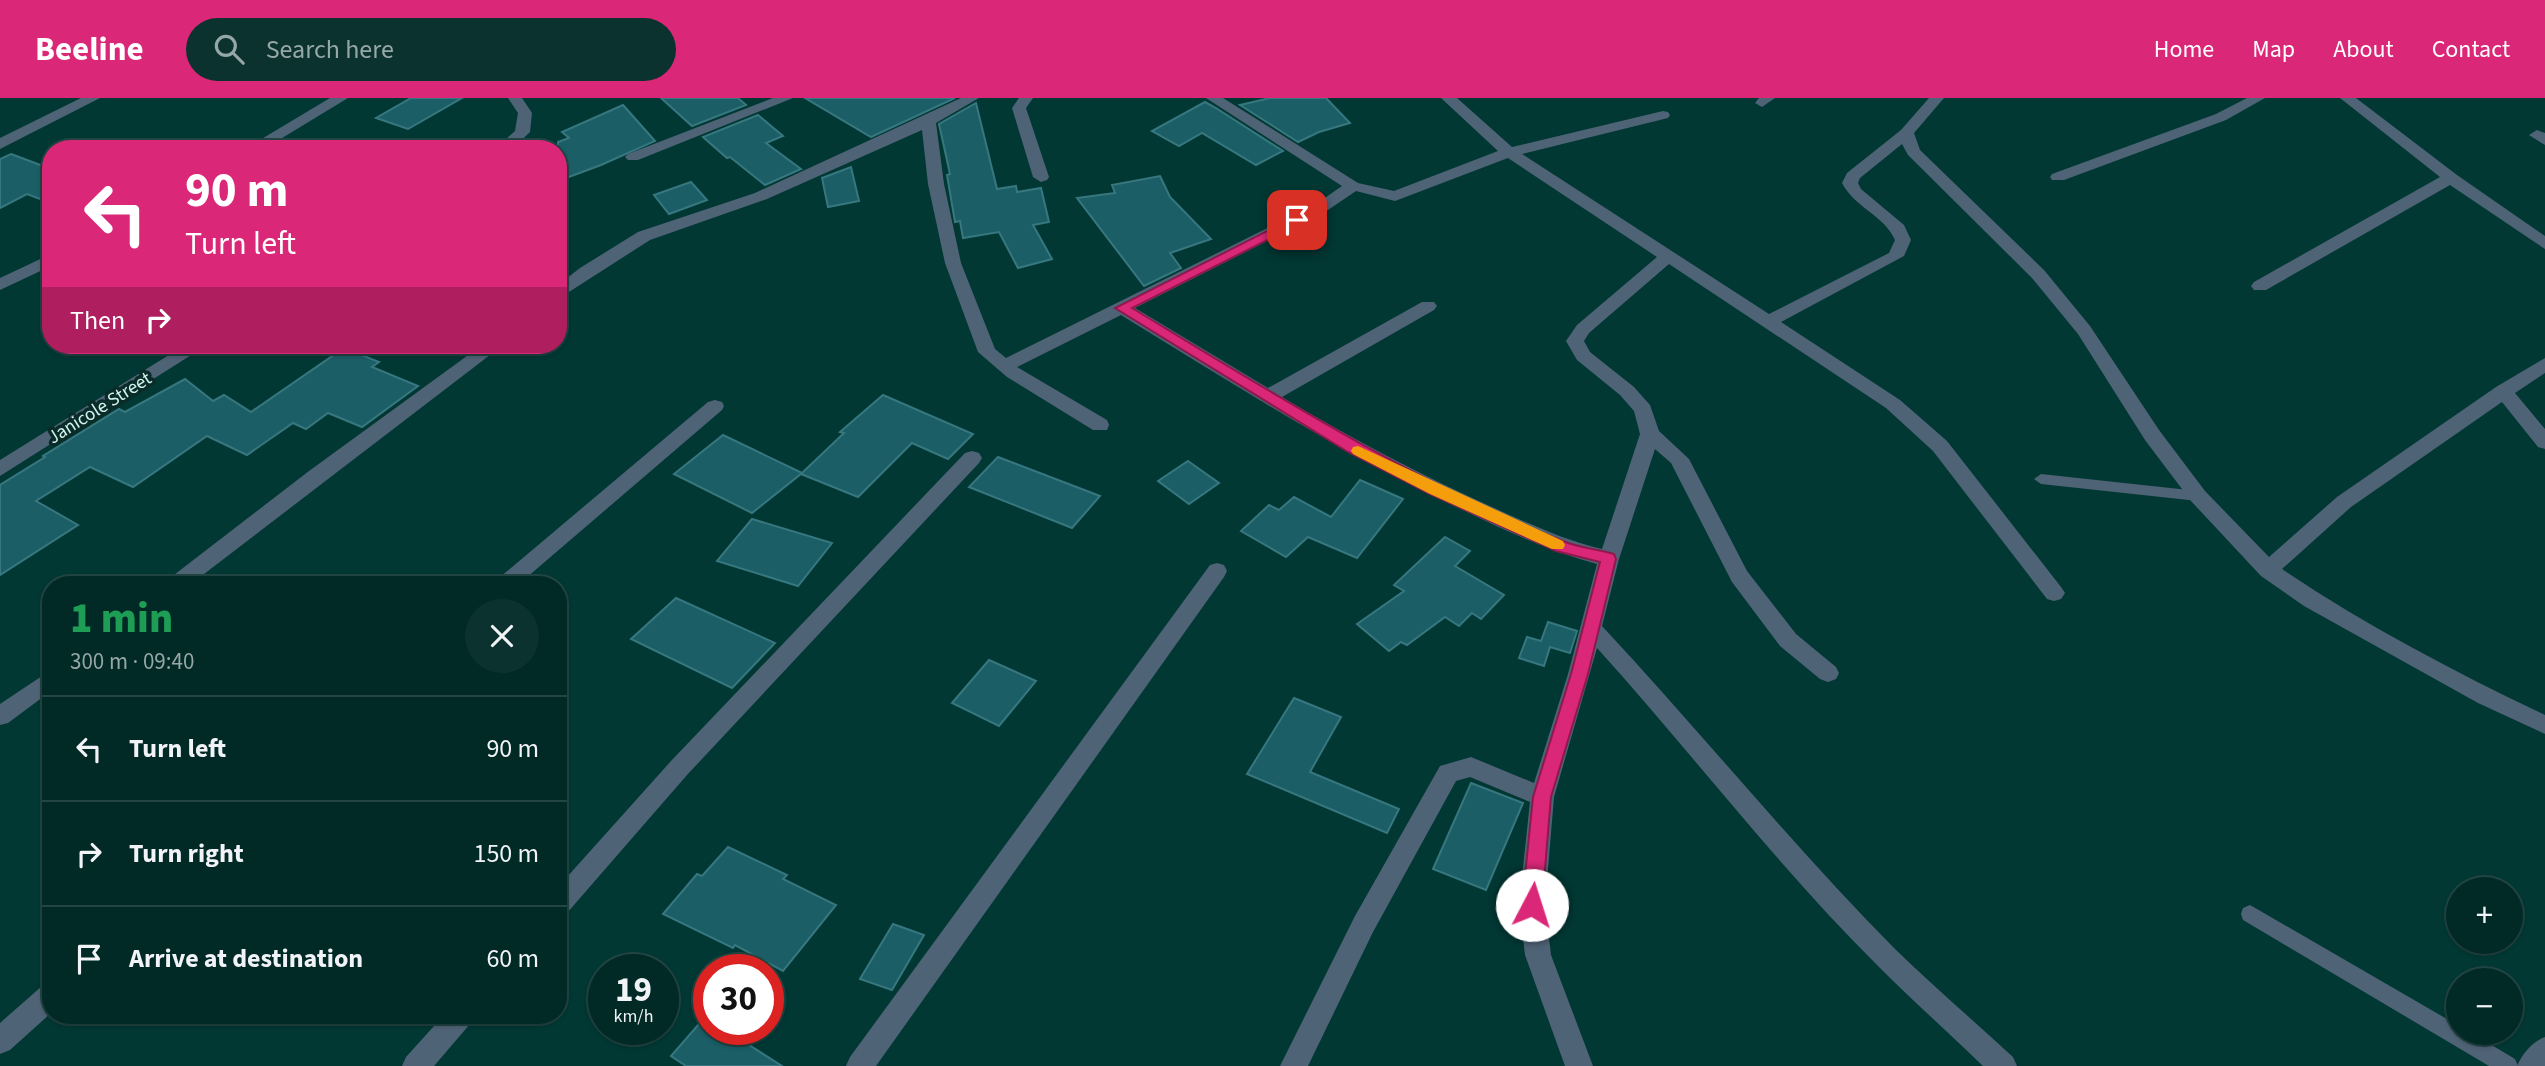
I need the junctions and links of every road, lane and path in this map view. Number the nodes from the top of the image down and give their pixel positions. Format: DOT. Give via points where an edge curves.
graph roads {
  1 [pos="93,98"];
  2 [pos="341,98"];
  3 [pos="515,98"];
  4 [pos="786,98"];
  5 [pos="972,98"];
  6 [pos="1026,98"];
  7 [pos="1213,98"];
  8 [pos="1448,98"];
  9 [pos="1937,98"];
  10 [pos="2258,98"];
  11 [pos="2347,98"];
  12 [pos="760,102"];
  13 [pos="1662,115"];
  14 [pos="928,121"];
  15 [pos="1906,133"];
  16 [pos="269,140"];
  17 [pos="513,140"];
  18 [pos="0,144"];
  19 [pos="1509,152"];
  20 [pos="633,157"];
  21 [pos="1041,177"];
  22 [pos="2058,177"];
  23 [pos="2451,178"];
  24 [pos="1353,186"];
  25 [pos="2545,244"];
  26 [pos="1667,257"];
  27 [pos="42,264"];
  28 [pos="0,285"];
  29 [pos="2260,286"];
  30 [pos="567,287"];
  31 [pos="1428,306"];
  32 [pos="1122,308"];
  33 [pos="1768,322"];
  34 [pos="184,354"];
  35 [pos="482,354"];
  36 [pos="2545,364"];
  37 [pos="1005,366"];
  38 [pos="2502,391"];
  39 [pos="1269,396"];
  40 [pos="715,406"];
  41 [pos="1100,425"];
  42 [pos="1650,434"];
  43 [pos="2545,442"];
  44 [pos="972,458"];
  45 [pos="0,469"];
  46 [pos="2041,479"];
  47 [pos="2198,496"];
  48 [pos="1609,559"];
  49 [pos="1217,570"];
  50 [pos="2268,570"];
  51 [pos="187,576"];
  52 [pos="515,576"];
  53 [pos="2054,593"];
  54 [pos="1591,628"];
  55 [pos="1828,673"];
  56 [pos="42,686"];
  57 [pos="0,716"];
  58 [pos="2545,725"];
  59 [pos="1542,797"];
  60 [pos="567,895"];
  61 [pos="2250,914"];
  62 [pos="42,1003"];
  63 [pos="453,1024"];
  64 [pos="0,1041"];
  65 [pos="2545,1050"];
  66 [pos="416,1066"];
  67 [pos="860,1066"];
  68 [pos="1294,1066"];
  69 [pos="1579,1066"];
  70 [pos="2003,1066"];
  71 [pos="2508,1066"];
  72 [pos="2530,1066"];
  1 -- 18 [label="street"];
  2 -- 16 [label="street"];
  3 -- 17 [label="street" via="525,113 522,132"];
  4 -- 12 [label="street"];
  5 -- 14 [label="street"];
  6 -- 21 [label="street" via="1019,108"];
  7 -- 24 [label="street"];
  8 -- 19 [label="street"];
  9 -- 15 [label="street"];
  10 -- 22 [label="street" via="2221,117"];
  11 -- 23 [label="street"];
  12 -- 20 [label="street"];
  13 -- 19 [label="street"];
  14 -- 30 [label="street" via="761,196 644,236"];
  14 -- 37 [label="street" via="953,263 987,352"];
  15 -- 33 [label="street" via="1850,183 1898,228 1903,240 1896,256"];
  15 -- 47 [label="street" via="1913,152 2038,274 2076,321"];
  19 -- 24 [label="street" via="1404,194 1387,195"];
  19 -- 26 [label="street"];
  23 -- 25 [label="street"];
  23 -- 29 [label="street"];
  24 -- 32 [label="street" via="1322,207"];
  26 -- 33 [label="street"];
  26 -- 42 [label="street" via="1575,341 1583,356 1643,409"];
  27 -- 28 [label="street"];
  31 -- 39 [label="street"];
  32 -- 37 [label="street"];
  32 -- 39 [label="street"];
  33 -- 53 [label="street" via="1893,404 1940,446"];
  34 -- 45 [label="street, Janicole Street"];
  35 -- 51 [label="street"];
  36 -- 38 [label="street"];
  37 -- 41 [label="street"];
  38 -- 43 [label="street"];
  38 -- 50 [label="street" via="2344,502"];
  39 -- 48 [label="street" via="1353,448 1436,490 1562,547"];
  40 -- 52 [label="street"];
  42 -- 48 [label="street"];
  42 -- 55 [label="street" via="1679,459 1739,576 1788,640"];
  44 -- 60 [label="street" via="679,768"];
  46 -- 47 [label="lane"];
  47 -- 50 [label="street"];
  48 -- 54 [label="street"];
  49 -- 67 [label="street"];
  50 -- 58 [label="street" via="2323,606"];
  54 -- 59 [label="street"];
  54 -- 70 [label="street" via="1887,958"];
  56 -- 57 [label="street"];
  59 -- 68 [label="street" via="1471,767 1448,773 1364,924"];
  59 -- 69 [label="street" via="1532,905 1538,955"];
  61 -- 71 [label="lane"];
  62 -- 64 [label="street"];
  63 -- 66 [label="street"];
  65 -- 72 [label="street"];
}
